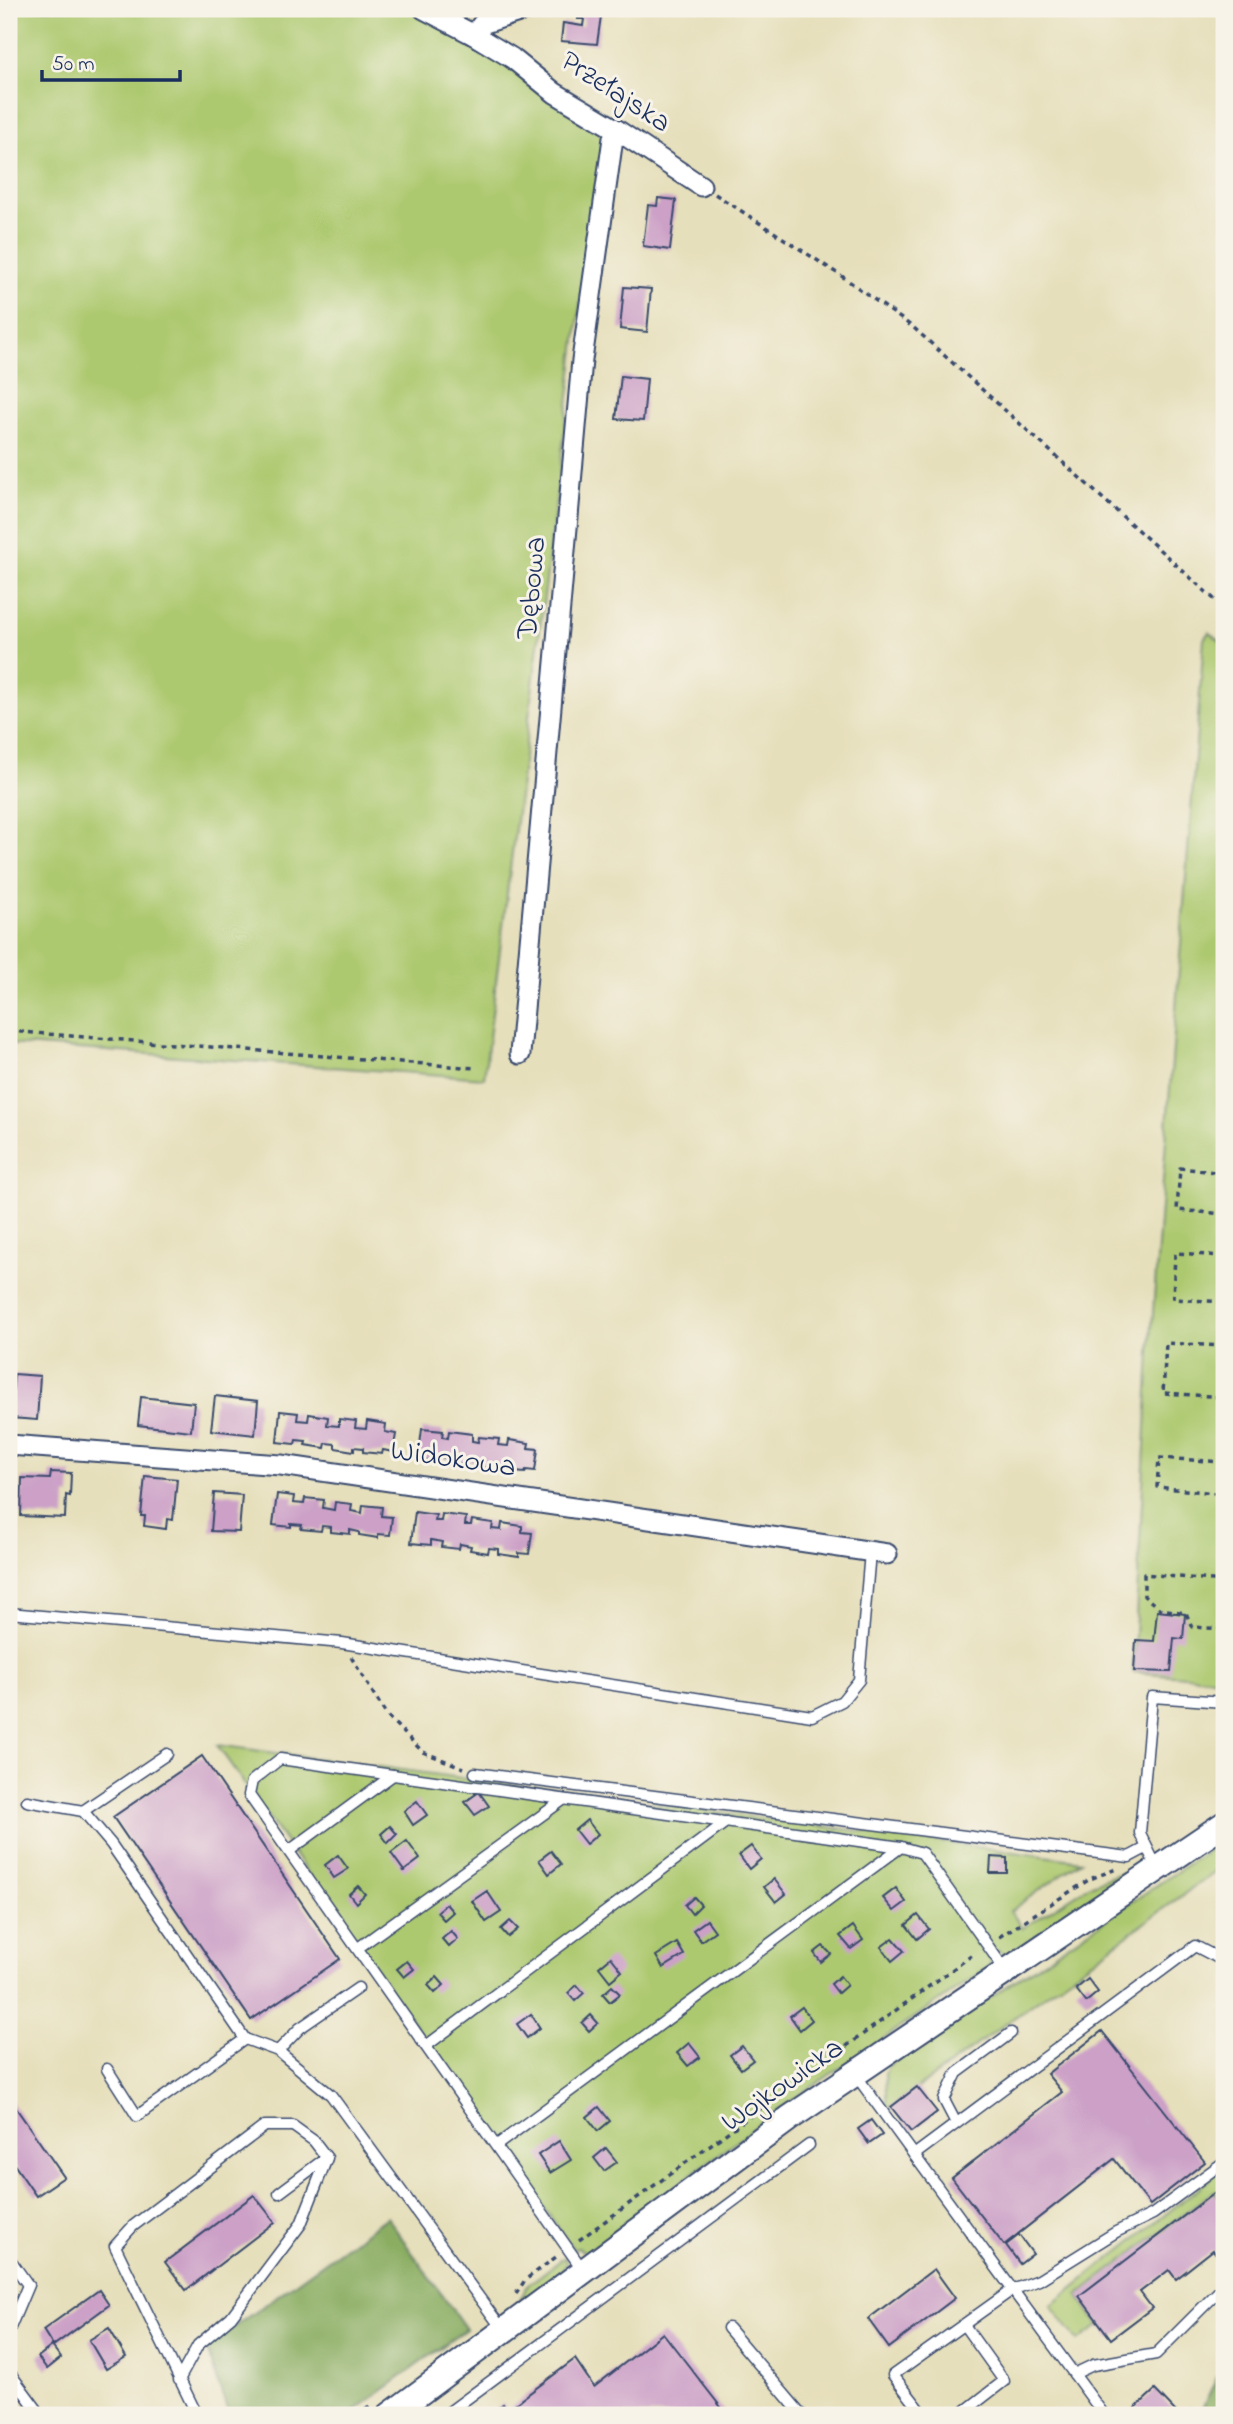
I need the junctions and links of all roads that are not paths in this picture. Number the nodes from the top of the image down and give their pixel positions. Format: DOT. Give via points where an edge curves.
graph roads {
  1 [pos="424,9"];
  2 [pos="528,9"];
  3 [pos="474,34"];
  4 [pos="617,130"];
  5 [pos="701,186"];
  6 [pos="520,1054"];
  7 [pos="9,1445"];
  8 [pos="878,1553"];
  9 [pos="9,1613"];
  10 [pos="1224,1702"];
  11 [pos="167,1754"];
  12 [pos="475,1773"];
  13 [pos="393,1776"];
  14 [pos="563,1800"];
  15 [pos="27,1801"];
  16 [pos="83,1811"];
  17 [pos="726,1822"];
  18 [pos="1224,1824"];
  19 [pos="901,1847"];
  20 [pos="289,1851"];
  21 [pos="1151,1856"];
  22 [pos="358,1948"];
  23 [pos="1224,1961"];
  24 [pos="1006,1971"];
  25 [pos="358,1988"];
  26 [pos="1011,2033"];
  27 [pos="245,2039"];
  28 [pos="426,2046"];
  29 [pos="278,2051"];
  30 [pos="107,2069"];
  31 [pos="855,2074"];
  32 [pos="956,2123"];
  33 [pos="809,2145"];
  34 [pos="497,2146"];
  35 [pos="914,2155"];
  36 [pos="327,2158"];
  37 [pos="1224,2161"];
  38 [pos="279,2193"];
  39 [pos="9,2259"];
  40 [pos="584,2270"];
  41 [pos="1224,2286"];
  42 [pos="1012,2290"];
  43 [pos="964,2325"];
  44 [pos="728,2328"];
  45 [pos="9,2330"];
  46 [pos="503,2330"];
  47 [pos="9,2372"];
  48 [pos="1073,2374"];
  49 [pos="179,2380"];
  50 [pos="37,2411"];
  51 [pos="23,2415"];
  52 [pos="197,2415"];
  53 [pos="390,2415"];
  54 [pos="445,2415"];
  55 [pos="802,2415"];
  56 [pos="923,2415"];
  57 [pos="960,2415"];
  58 [pos="1104,2415"];
  1 -- 3 [label="street, Przełajska"];
  2 -- 3 [label="street" via="482,24"];
  3 -- 4 [label="street, Przełajska" via="555,93"];
  4 -- 5 [label="street, Przełajska"];
  4 -- 6 [label="street, Dębowa" via="582,360"];
  7 -- 8 [label="street, Widokowa" via="281,1465"];
  8 -- 9 [label="lane" via="859,1681 842,1700 812,1716 342,1643"];
  10 -- 21 [label="lane" via="1152,1697 1140,1833"];
  11 -- 16 [label="lane"];
  12 -- 21 [label="lane" via="1129,1857"];
  13 -- 14 [label="lane"];
  13 -- 20 [label="lane"];
  13 -- 20 [label="lane" via="280,1759 252,1781 249,1795"];
  14 -- 17 [label="lane"];
  14 -- 22 [label="lane"];
  15 -- 16 [label="lane"];
  16 -- 27 [label="lane" via="111,1844"];
  17 -- 19 [label="lane"];
  17 -- 28 [label="lane"];
  18 -- 21 [label="street, Wojkowicka"];
  19 -- 24 [label="lane" via="922,1853"];
  19 -- 34 [label="lane"];
  20 -- 22 [label="lane"];
  21 -- 24 [label="street, Wojkowicka"];
  22 -- 28 [label="lane"];
  23 -- 32 [label="lane" via="1195,1946"];
  24 -- 31 [label="street, Wojkowicka"];
  25 -- 29 [label="lane" via="300,2028"];
  26 -- 32 [label="lane" via="957,2073 944,2100"];
  27 -- 29 [label="lane"];
  27 -- 30 [label="lane" via="137,2116"];
  28 -- 34 [label="lane"];
  29 -- 46 [label="lane" via="331,2095"];
  31 -- 35 [label="lane"];
  31 -- 40 [label="street, Wojkowicka"];
  32 -- 35 [label="lane"];
  33 -- 54 [label="lane"];
  34 -- 40 [label="lane"];
  35 -- 42 [label="lane"];
  36 -- 38 [label="lane"];
  36 -- 49 [label="lane" via="301,2224 230,2316 198,2345"];
  36 -- 49 [label="lane" via="293,2126 265,2126 133,2226 115,2246"];
  37 -- 42 [label="lane" via="1153,2214 1039,2280"];
  39 -- 45 [label="lane" via="27,2285"];
  40 -- 46 [label="street, Wojkowicka"];
  41 -- 48 [label="lane" via="1156,2354 1093,2365"];
  42 -- 43 [label="lane"];
  42 -- 48 [label="lane"];
  43 -- 56 [label="lane" via="893,2375"];
  43 -- 57 [label="lane" via="1004,2381"];
  44 -- 55 [label="lane"];
  46 -- 53 [label="street, Wojkowicka"];
  47 -- 50 [label="lane"];
  48 -- 58 [label="lane"];
  49 -- 52 [label="lane"];
  50 -- 51 [label="lane"];
}
